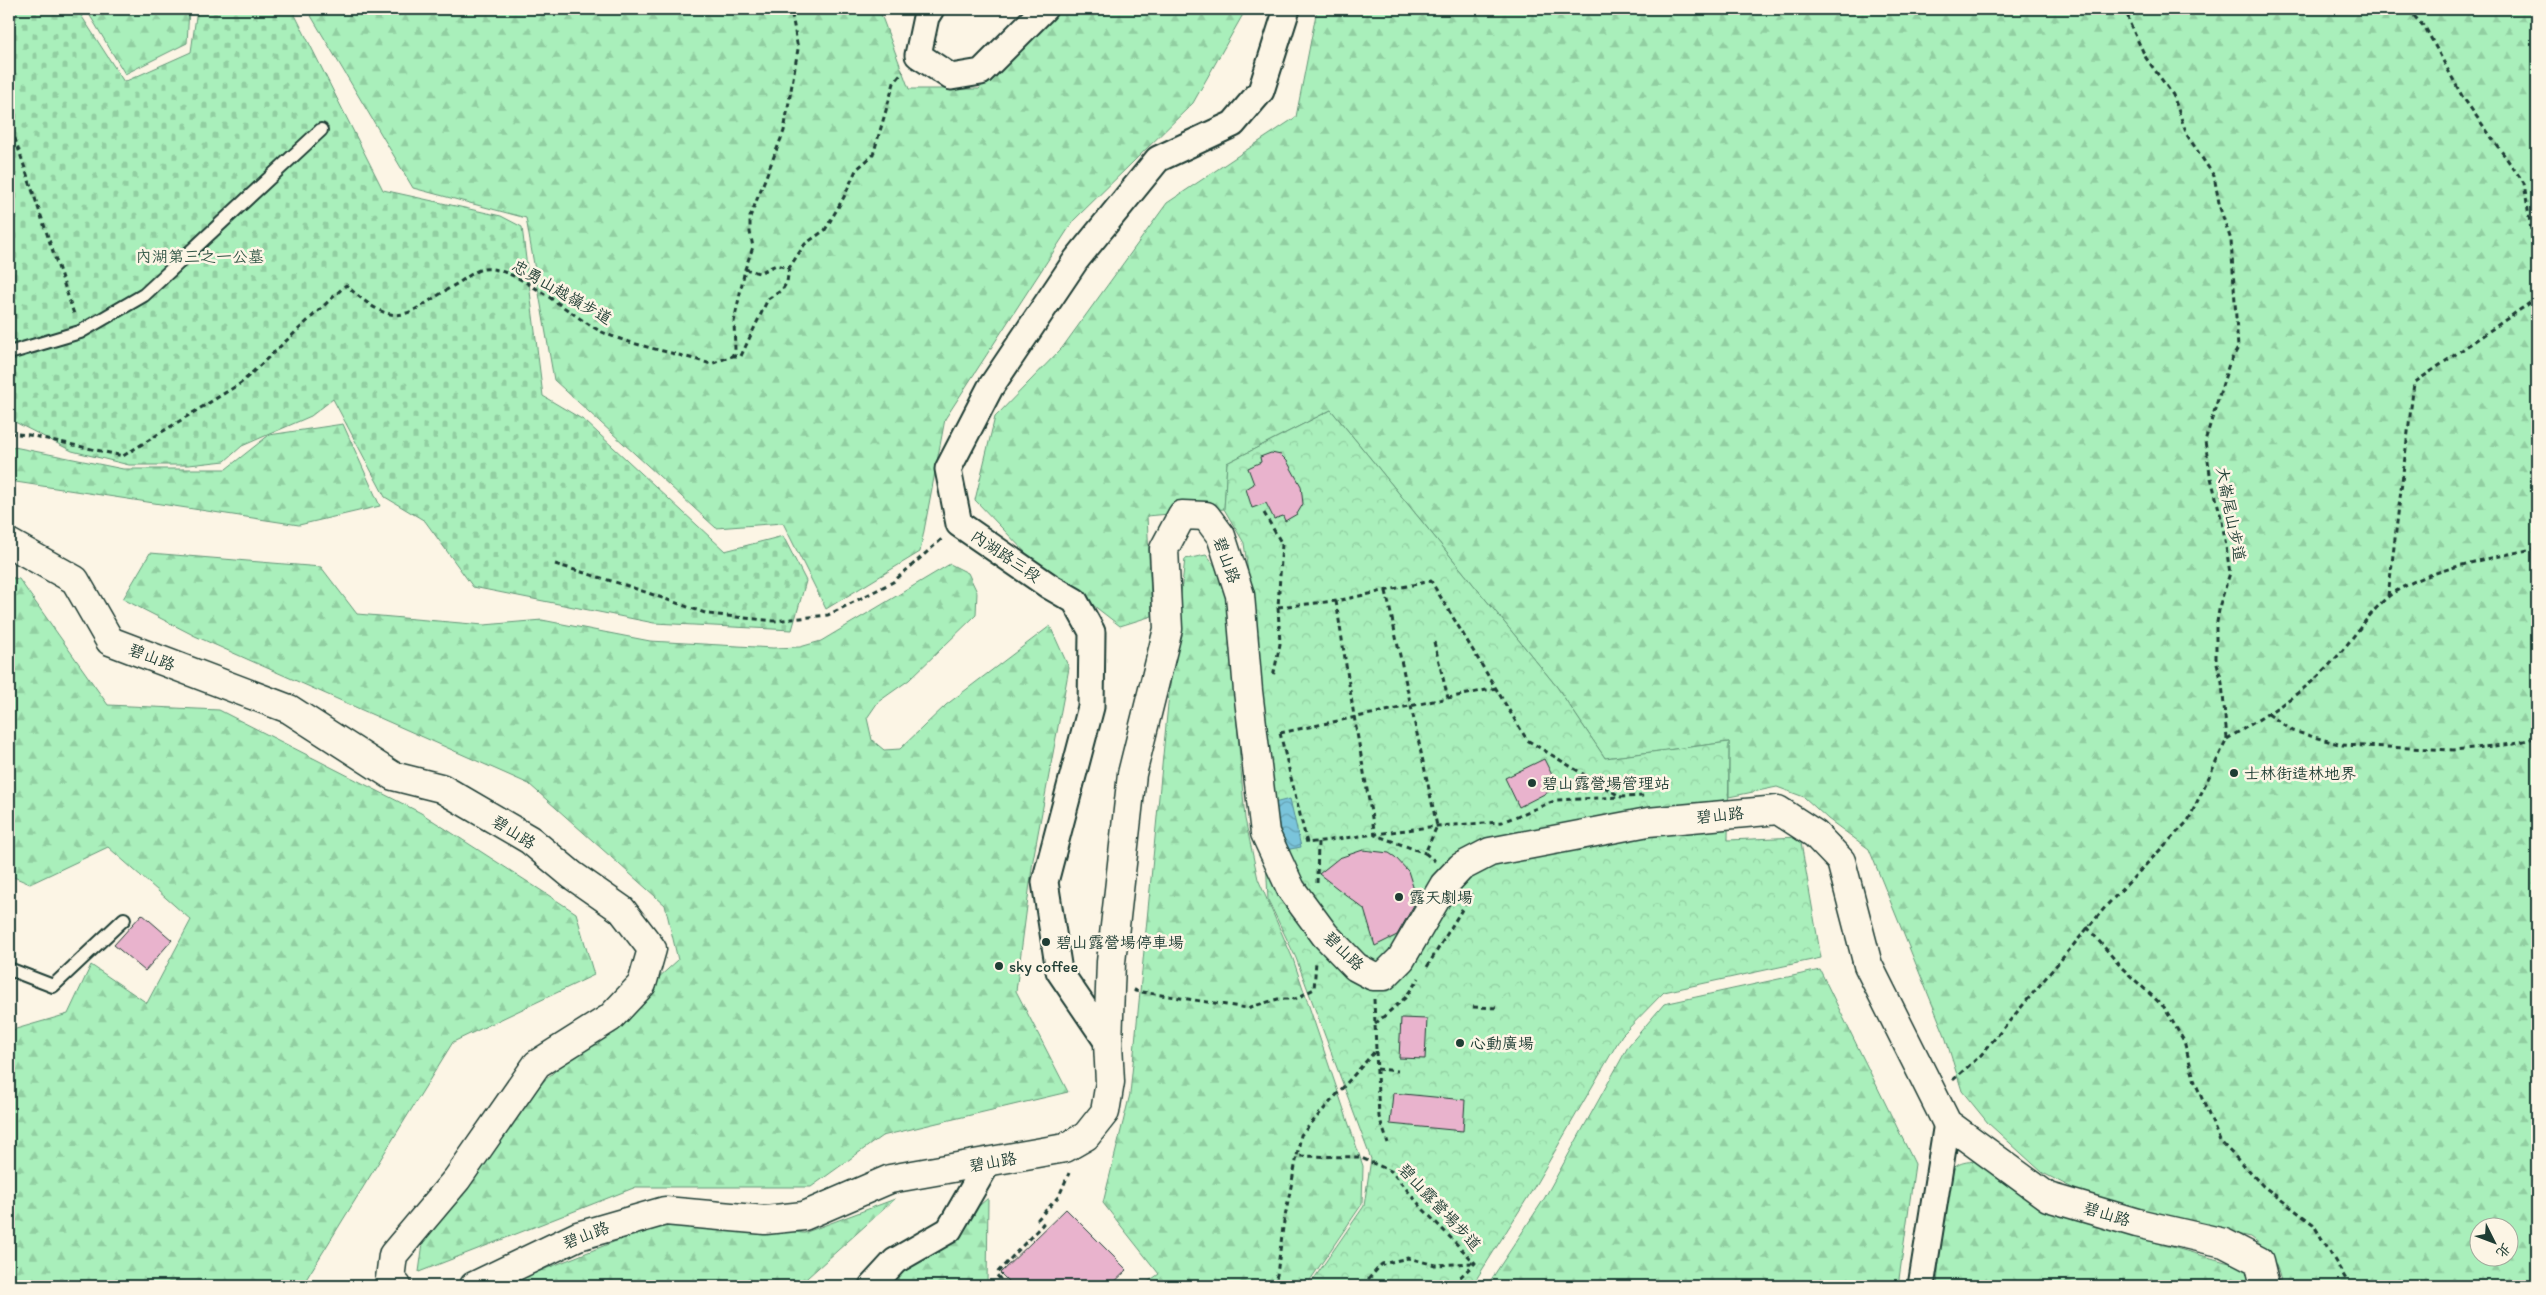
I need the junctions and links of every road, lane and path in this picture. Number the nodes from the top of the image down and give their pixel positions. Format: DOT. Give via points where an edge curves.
graph roads {
  1 [pos="791,9"];
  2 [pos="931,9"];
  3 [pos="1044,9"];
  4 [pos="1287,9"];
  5 [pos="2126,9"];
  6 [pos="2408,9"];
  7 [pos="918,55"];
  8 [pos="9,121"];
  9 [pos="320,130"];
  10 [pos="789,268"];
  11 [pos="745,269"];
  12 [pos="2537,270"];
  13 [pos="2537,298"];
  14 [pos="80,332"];
  15 [pos="9,353"];
  16 [pos="732,356"];
  17 [pos="9,433"];
  18 [pos="1264,513"];
  19 [pos="959,524"];
  20 [pos="9,543"];
  21 [pos="2537,548"];
  22 [pos="556,564"];
  23 [pos="1386,591"];
  24 [pos="2388,597"];
  25 [pos="1336,601"];
  26 [pos="1278,607"];
  27 [pos="1434,642"];
  28 [pos="1272,679"];
  29 [pos="1496,688"];
  30 [pos="1448,698"];
  31 [pos="1411,706"];
  32 [pos="2268,714"];
  33 [pos="1354,716"];
  34 [pos="1279,724"];
  35 [pos="1280,733"];
  36 [pos="2537,737"];
  37 [pos="2227,739"];
  38 [pos="1648,796"];
  39 [pos="1622,797"];
  40 [pos="1437,826"];
  41 [pos="1375,835"];
  42 [pos="1318,842"];
  43 [pos="1425,853"];
  44 [pos="1453,875"];
  45 [pos="1317,884"];
  46 [pos="124,918"];
  47 [pos="2087,927"];
  48 [pos="1323,964"];
  49 [pos="9,969"];
  50 [pos="1373,976"];
  51 [pos="1136,983"];
  52 [pos="1473,1007"];
  53 [pos="1500,1008"];
  54 [pos="1375,1024"];
  55 [pos="1108,1043"];
  56 [pos="1376,1050"];
  57 [pos="1377,1069"];
  58 [pos="1398,1071"];
  59 [pos="1934,1098"];
  60 [pos="1947,1123"];
  61 [pos="1388,1143"];
  62 [pos="1297,1156"];
  63 [pos="987,1164"];
  64 [pos="1070,1170"];
  65 [pos="1475,1263"];
  66 [pos="397,1286"];
  67 [pos="474,1286"];
  68 [pos="872,1286"];
  69 [pos="994,1286"];
  70 [pos="1273,1286"];
  71 [pos="1362,1286"];
  72 [pos="1451,1286"];
  73 [pos="1921,1286"];
  74 [pos="2265,1286"];
  75 [pos="2350,1286"];
  1 -- 11 [label="path" via="798,49 784,131 750,217 752,247"];
  2 -- 7 [label="street" via="926,17"];
  3 -- 7 [label="street" via="981,72 951,77"];
  4 -- 19 [label="street, 內湖路三段" via="1261,92 1233,124 1158,159 1076,260 990,388 948,469"];
  5 -- 37 [label="path, 大崙尾山步道" via="2146,58 2173,95 2188,135 2214,176 2231,240 2238,348 2229,364 2205,440 2230,573 2216,628 2216,659 2222,683"];
  6 -- 12 [label="path" via="2426,29 2462,96 2524,183"];
  7 -- 10 [label="path" via="894,82 873,156 856,170 824,230 806,244"];
  8 -- 14 [label="path"];
  9 -- 14 [label="lane" via="144,295"];
  10 -- 11 [label="path" via="776,266 759,273"];
  10 -- 16 [label="path" via="787,282 782,290 768,299 741,356"];
  11 -- 16 [label="path" via="734,322 735,350"];
  13 -- 24 [label="path" via="2414,383"];
  14 -- 15 [label="lane"];
  16 -- 17 [label="path, 忠勇山越嶺步道" via="711,364 602,332 510,273 483,269 407,314 390,314 368,305 346,284 240,382 123,456 28,434"];
  18 -- 26 [label="path" via="1282,544"];
  19 -- 22 [label="path" via="893,582 828,614 774,620 708,614"];
  19 -- 55 [label="street, 內湖路三段" via="1075,601 1092,632 1091,707 1046,882 1058,971"];
  20 -- 66 [label="street, 碧山路" via="75,580 110,641 289,709 393,776 441,788 530,840 622,910 652,950 642,984 610,1018 537,1064 457,1180 393,1255 390,1280"];
  21 -- 24 [label="path" via="2414,581"];
  23 -- 25 [label="path"];
  23 -- 29 [label="path" via="1431,581"];
  23 -- 31 [label="path"];
  24 -- 32 [label="path" via="2333,662"];
  25 -- 26 [label="path"];
  25 -- 33 [label="path"];
  26 -- 28 [label="path" via="1280,644"];
  27 -- 30 [label="path"];
  29 -- 30 [label="path"];
  29 -- 39 [label="path" via="1527,740"];
  30 -- 31 [label="path"];
  31 -- 33 [label="path"];
  31 -- 40 [label="path"];
  32 -- 36 [label="path" via="2293,731 2342,745 2453,750 2514,744"];
  32 -- 37 [label="path"];
  33 -- 35 [label="path"];
  33 -- 41 [label="path"];
  34 -- 35 [label="path"];
  35 -- 42 [label="path" via="1307,843"];
  37 -- 47 [label="path" via="2188,821"];
  38 -- 39 [label="path"];
  39 -- 40 [label="path" via="1557,800 1502,822"];
  40 -- 41 [label="path"];
  40 -- 43 [label="path"];
  41 -- 42 [label="path"];
  41 -- 43 [label="path"];
  42 -- 45 [label="path"];
  43 -- 44 [label="path"];
  44 -- 50 [label="street, 碧山路" via="1401,959 1384,976"];
  44 -- 54 [label="path" via="1473,891 1440,949 1405,998"];
  44 -- 59 [label="street, 碧山路" via="1461,867 1490,852 1648,822 1778,810 1815,834 1840,861 1868,965"];
  46 -- 49 [label="lane" via="52,986"];
  47 -- 59 [label="path" via="1981,1055"];
  47 -- 75 [label="path" via="2122,968 2164,1007 2184,1041 2195,1082 2220,1141 2263,1186 2313,1224"];
  48 -- 51 [label="path" via="1316,959 1314,989 1295,999 1278,999 1247,1008 1136,991"];
  50 -- 54 [label="path"];
  50 -- 55 [label="street, 碧山路" via="1356,967 1291,889 1266,833 1240,595 1216,529 1206,516 1182,515 1164,549 1168,629 1132,774 1111,962"];
  52 -- 53 [label="path"];
  54 -- 56 [label="path"];
  55 -- 63 [label="street, 碧山路" via="1110,1082 1105,1112 1086,1136 1064,1148"];
  56 -- 57 [label="path"];
  56 -- 62 [label="path" via="1301,1134"];
  57 -- 58 [label="path"];
  57 -- 61 [label="path" via="1379,1117"];
  59 -- 60 [label="street, 碧山路"];
  60 -- 73 [label="street"];
  60 -- 74 [label="street, 碧山路" via="2048,1197 2137,1223 2224,1243 2259,1262"];
  62 -- 65 [label="path, 碧山露營場步道" via="1358,1156 1392,1171"];
  62 -- 70 [label="path"];
  63 -- 67 [label="street, 碧山路" via="890,1179 804,1216 765,1220 666,1211 656,1213 578,1236"];
  63 -- 68 [label="street" via="949,1230 896,1261"];
  64 -- 69 [label="path" via="1059,1196 1038,1219 1043,1224 996,1274 1000,1279"];
  65 -- 71 [label="path" via="1435,1265 1408,1258 1382,1264"];
  65 -- 72 [label="path, 碧山露營場步道"];
}
